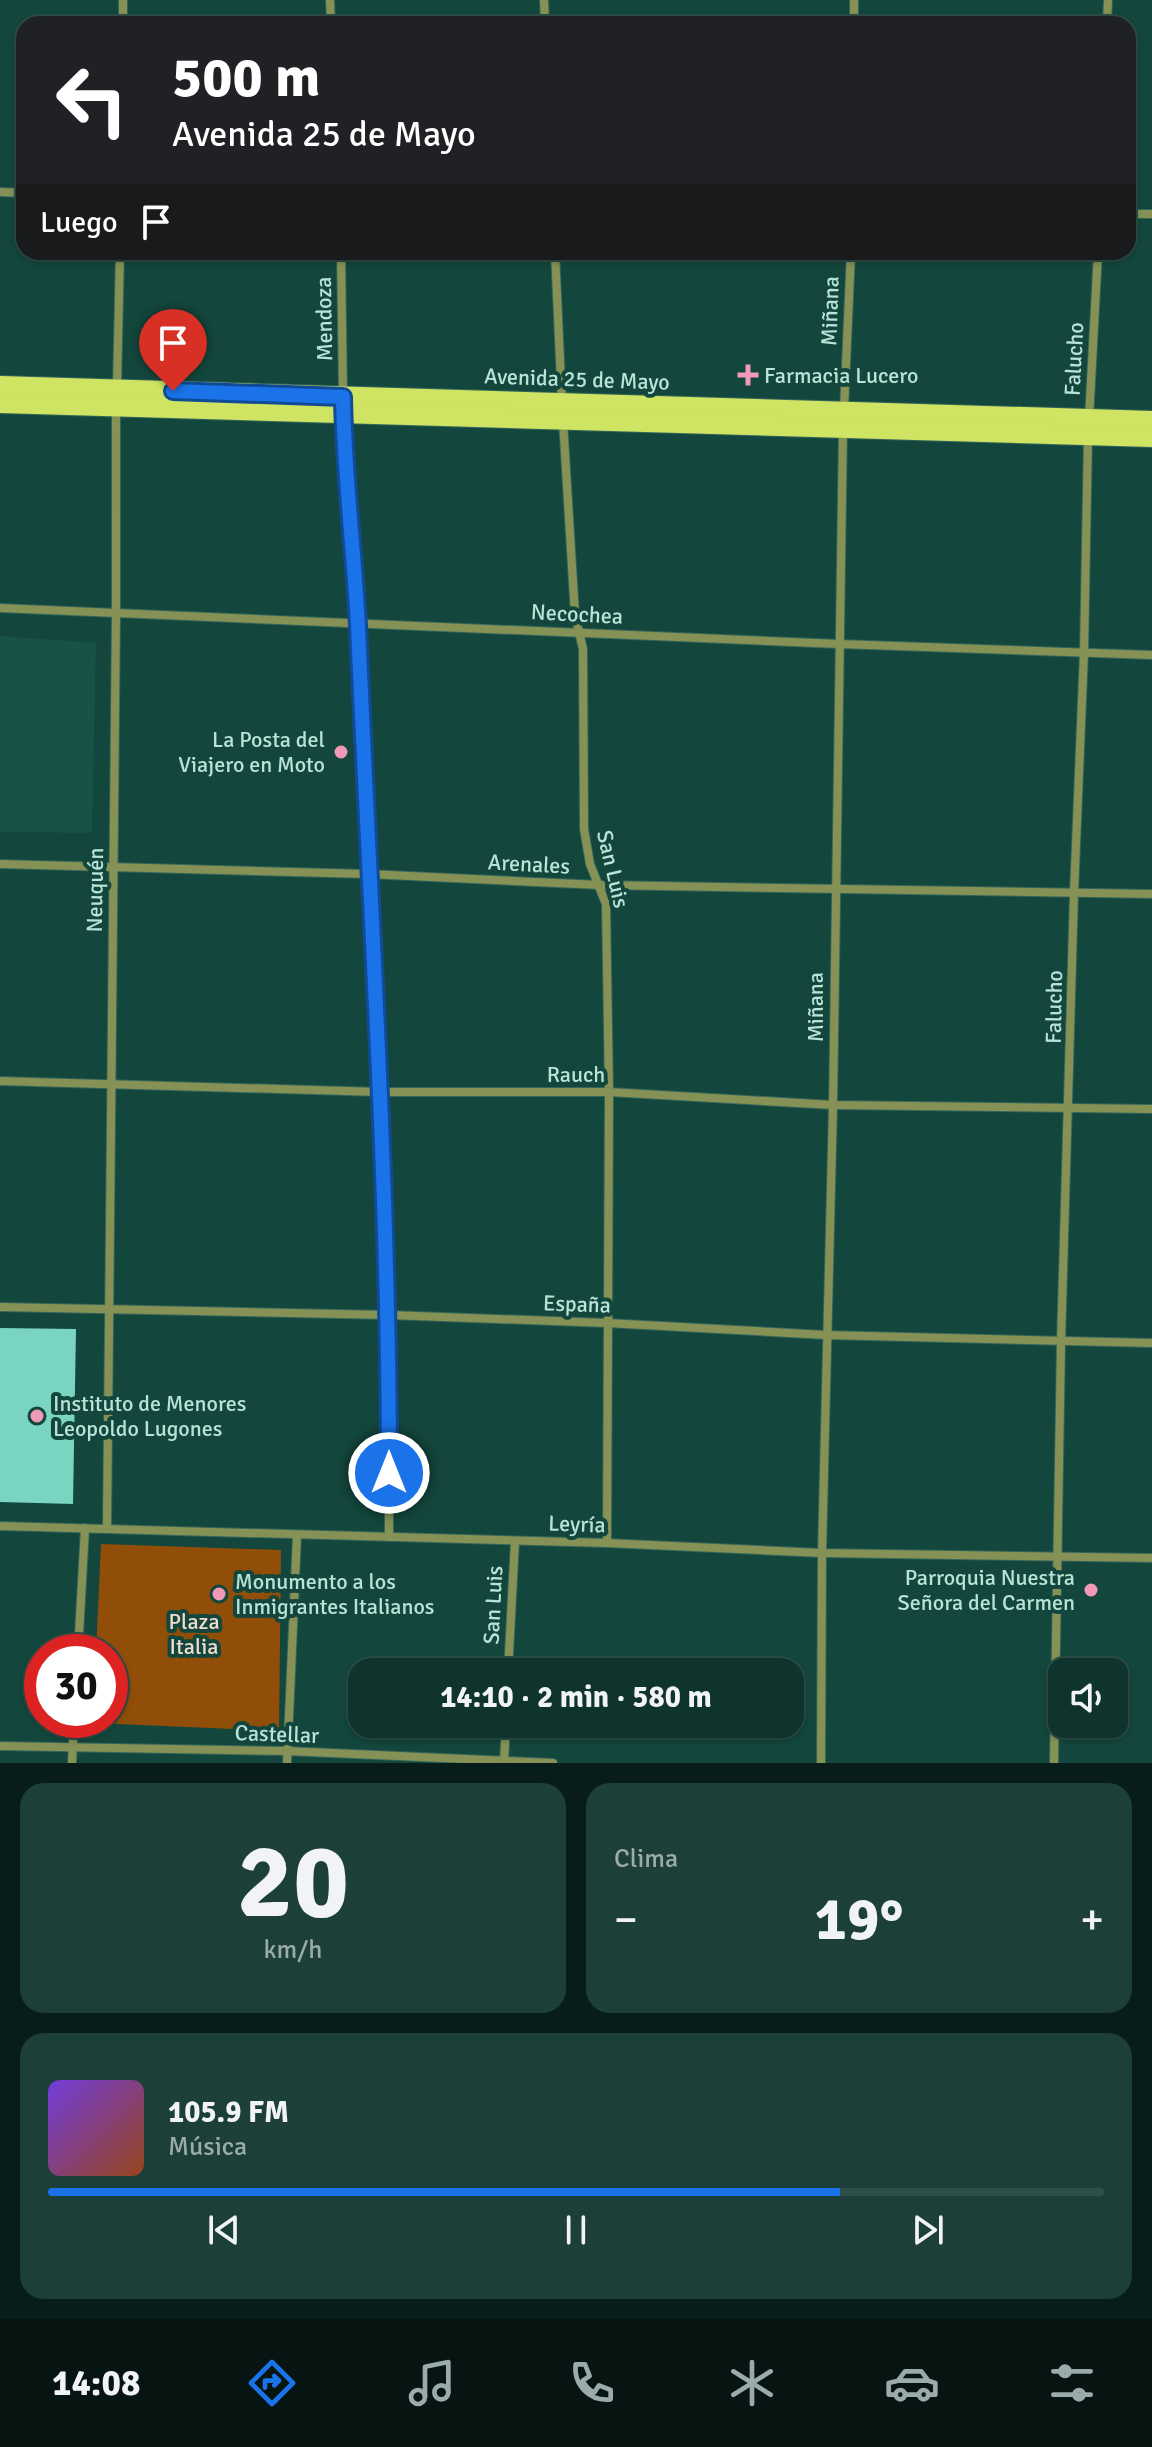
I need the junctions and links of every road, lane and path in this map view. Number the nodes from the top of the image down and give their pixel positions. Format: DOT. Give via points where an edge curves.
graph roads {
  1 [pos="120,260"];
  2 [pos="341,260"];
  3 [pos="555,260"];
  4 [pos="851,260"];
  5 [pos="1098,260"];
  6 [pos="0,386"];
  7 [pos="117,398"];
  8 [pos="0,403"];
  9 [pos="343,405"];
  10 [pos="563,411"];
  11 [pos="844,420"];
  12 [pos="1152,421"];
  13 [pos="1089,428"];
  14 [pos="1152,437"];
  15 [pos="0,608"];
  16 [pos="116,614"];
  17 [pos="357,623"];
  18 [pos="578,632"];
  19 [pos="839,644"];
  20 [pos="1084,652"];
  21 [pos="1152,655"];
  22 [pos="0,864"];
  23 [pos="113,869"];
  24 [pos="368,874"];
  25 [pos="600,885"];
  26 [pos="834,888"];
  27 [pos="1074,893"];
  28 [pos="1152,894"];
  29 [pos="0,1081"];
  30 [pos="110,1083"];
  31 [pos="380,1092"];
  32 [pos="609,1092"];
  33 [pos="833,1105"];
  34 [pos="1070,1108"];
  35 [pos="1152,1109"];
  36 [pos="0,1307"];
  37 [pos="109,1307"];
  38 [pos="389,1315"];
  39 [pos="607,1323"];
  40 [pos="826,1335"];
  41 [pos="1061,1342"];
  42 [pos="1152,1343"];
  43 [pos="0,1526"];
  44 [pos="85,1528"];
  45 [pos="107,1529"];
  46 [pos="297,1535"];
  47 [pos="389,1537"];
  48 [pos="515,1541"];
  49 [pos="607,1543"];
  50 [pos="822,1553"];
  51 [pos="1057,1557"];
  52 [pos="1152,1558"];
  53 [pos="79,1634"];
  54 [pos="509,1658"];
  55 [pos="73,1738"];
  56 [pos="505,1738"];
  57 [pos="0,1746"];
  58 [pos="73,1748"];
  59 [pos="287,1751"];
  60 [pos="504,1762"];
  61 [pos="72,1763"];
  62 [pos="287,1763"];
  63 [pos="553,1763"];
  64 [pos="821,1763"];
  65 [pos="1054,1763"];
  1 -- 7 [label="street, Neuquén"];
  2 -- 9 [label="street, Mendoza"];
  3 -- 10 [label="street, San Luis"];
  4 -- 11 [label="street, Miñana"];
  5 -- 13 [label="street, Falucho"];
  6 -- 7 [label="main road, Avenida 25 de Mayo"];
  7 -- 8 [label="main road, Avenida 25 de Mayo"];
  7 -- 9 [label="main road, Avenida 25 de Mayo"];
  7 -- 16 [label="street, Neuquén"];
  9 -- 10 [label="main road, Avenida 25 de Mayo"];
  9 -- 17 [label="street, Mendoza"];
  10 -- 11 [label="main road, Avenida 25 de Mayo"];
  10 -- 18 [label="street, San Luis"];
  11 -- 13 [label="main road, Avenida 25 de Mayo"];
  11 -- 19 [label="street, Miñana"];
  12 -- 13 [label="main road, Avenida 25 de Mayo"];
  13 -- 14 [label="main road, Avenida 25 de Mayo"];
  13 -- 20 [label="street, Falucho"];
  15 -- 16 [label="street, Necochea"];
  16 -- 17 [label="street, Necochea"];
  16 -- 23 [label="street, Neuquén"];
  17 -- 18 [label="street, Necochea"];
  17 -- 24 [label="street, Mendoza"];
  18 -- 19 [label="street, Necochea"];
  18 -- 25 [label="street, San Luis" via="583,649 584,829"];
  19 -- 20 [label="street, Necochea"];
  19 -- 26 [label="street, Miñana"];
  20 -- 21 [label="street, Necochea"];
  20 -- 27 [label="street, Falucho"];
  22 -- 23 [label="street, Arenales"];
  23 -- 24 [label="street, Arenales"];
  23 -- 30 [label="street, Neuquén"];
  24 -- 25 [label="street, Arenales"];
  24 -- 31 [label="street, Mendoza"];
  25 -- 26 [label="street, Arenales"];
  25 -- 32 [label="street, San Luis" via="606,904"];
  26 -- 27 [label="street, Arenales"];
  26 -- 33 [label="street, Miñana"];
  27 -- 28 [label="street, Arenales"];
  27 -- 34 [label="street, Falucho"];
  29 -- 30 [label="street, Rauch"];
  30 -- 31 [label="street, Rauch"];
  30 -- 37 [label="street, Neuquén"];
  31 -- 32 [label="street, Rauch"];
  31 -- 38 [label="street, Mendoza"];
  32 -- 33 [label="street, Rauch"];
  32 -- 39 [label="street, San Luis"];
  33 -- 34 [label="street, Rauch"];
  33 -- 40 [label="street, Miñana"];
  34 -- 35 [label="street, Rauch"];
  34 -- 41 [label="street, Falucho"];
  36 -- 37 [label="street, España"];
  37 -- 38 [label="street, España"];
  37 -- 45 [label="street, Neuquén"];
  38 -- 39 [label="street, España"];
  38 -- 47 [label="street, Mendoza"];
  39 -- 40 [label="street, España"];
  39 -- 49 [label="street, San Luis"];
  40 -- 41 [label="street, España"];
  40 -- 50 [label="street, Miñana"];
  41 -- 42 [label="street, España"];
  41 -- 51 [label="street, Falucho"];
  43 -- 44 [label="street, Leyría"];
  44 -- 45 [label="street, Leyría"];
  44 -- 53 [label="street"];
  45 -- 46 [label="street, Leyría"];
  46 -- 47 [label="street, Leyría"];
  46 -- 59 [label="street"];
  47 -- 48 [label="street, Leyría"];
  48 -- 49 [label="street, Leyría"];
  48 -- 54 [label="street, San Luis"];
  49 -- 50 [label="street, Leyría"];
  50 -- 51 [label="street, Leyría"];
  50 -- 64 [label="street, Miñana"];
  51 -- 52 [label="street, Leyría"];
  51 -- 65 [label="street, Falucho"];
  55 -- 58 [label="street"];
  56 -- 60 [label="street"];
  57 -- 58 [label="street, Castellar"];
  58 -- 59 [label="street, Castellar"];
  58 -- 61 [label="street"];
  59 -- 60 [label="street, Castellar"];
  59 -- 62 [label="street"];
  60 -- 63 [label="street, Castellar"];
}
